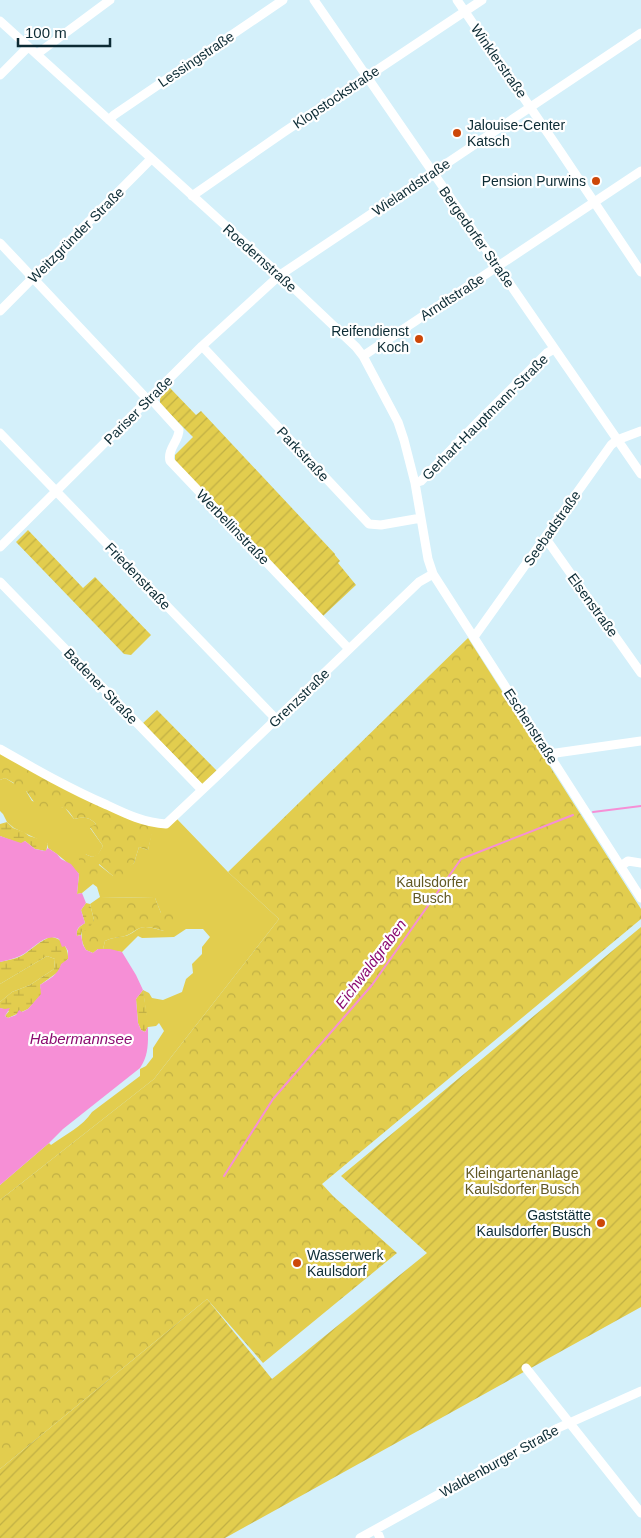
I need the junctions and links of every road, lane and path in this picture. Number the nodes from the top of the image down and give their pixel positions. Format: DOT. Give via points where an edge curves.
graph roads {
  1 [pos="110,0"];
  2 [pos="283,0"];
  3 [pos="314,0"];
  4 [pos="457,0"];
  5 [pos="482,0"];
  6 [pos="465,11"];
  7 [pos="0,21"];
  8 [pos="641,33"];
  9 [pos="28,47"];
  10 [pos="37,54"];
  11 [pos="0,75"];
  12 [pos="368,77"];
  13 [pos="530,107"];
  14 [pos="109,120"];
  15 [pos="151,159"];
  16 [pos="641,171"];
  17 [pos="432,172"];
  18 [pos="192,196"];
  19 [pos="594,202"];
  20 [pos="0,243"];
  21 [pos="498,267"];
  22 [pos="641,272"];
  23 [pos="280,275"];
  24 [pos="33,278"];
  25 [pos="0,311"];
  26 [pos="202,346"];
  27 [pos="554,348"];
  28 [pos="362,356"];
  29 [pos="149,399"];
  30 [pos="641,432"];
  31 [pos="0,433"];
  32 [pos="617,440"];
  33 [pos="641,474"];
  34 [pos="415,483"];
  35 [pos="56,491"];
  36 [pos="421,518"];
  37 [pos="544,540"];
  38 [pos="0,547"];
  39 [pos="427,552"];
  40 [pos="433,574"];
  41 [pos="0,582"];
  42 [pos="474,637"];
  43 [pos="349,649"];
  44 [pos="641,673"];
  45 [pos="276,720"];
  46 [pos="641,741"];
  47 [pos="0,749"];
  48 [pos="552,758"];
  49 [pos="202,790"];
  50 [pos="641,863"];
  51 [pos="621,866"];
  52 [pos="641,898"];
  53 [pos="526,1368"];
  54 [pos="641,1391"];
  55 [pos="569,1424"];
  56 [pos="641,1513"];
  57 [pos="376,1529"];
  58 [pos="360,1538"];
  59 [pos="380,1538"];
  1 -- 10 [label="street"];
  2 -- 14 [label="street, Lessingstraße"];
  3 -- 12 [label="street, Bergedorfer Straße"];
  4 -- 6 [label="street, Winklerstraße"];
  5 -- 6 [label="street, Klopstockstraße"];
  6 -- 12 [label="street, Klopstockstraße"];
  6 -- 13 [label="street, Winklerstraße"];
  7 -- 9 [label="street, Roedernstraße"];
  8 -- 13 [label="street, Wielandstraße"];
  9 -- 10 [label="street, Roedernstraße"];
  9 -- 11 [label="street"];
  10 -- 14 [label="street, Roedernstraße"];
  12 -- 17 [label="street, Bergedorfer Straße"];
  12 -- 18 [label="street, Klopstockstraße"];
  13 -- 17 [label="street, Wielandstraße"];
  13 -- 19 [label="street, Winklerstraße"];
  14 -- 15 [label="street, Roedernstraße"];
  15 -- 18 [label="street, Roedernstraße"];
  15 -- 24 [label="street, Weitzgründer Straße"];
  16 -- 19 [label="street, Arndtstraße"];
  17 -- 21 [label="street, Bergedorfer Straße"];
  17 -- 23 [label="street, Wielandstraße"];
  18 -- 23 [label="street, Roedernstraße"];
  19 -- 21 [label="street, Arndtstraße"];
  19 -- 22 [label="street, Winklerstraße"];
  20 -- 24 [label="street, Werbellinstraße"];
  21 -- 27 [label="street, Bergedorfer Straße"];
  21 -- 28 [label="street, Arndtstraße"];
  23 -- 26 [label="street, Pariser Straße"];
  23 -- 28 [label="street, Roedernstraße"];
  24 -- 25 [label="street, Weitzgründer Straße"];
  24 -- 29 [label="street, Werbellinstraße"];
  26 -- 29 [label="street, Pariser Straße"];
  26 -- 36 [label="street, Parkstraße" via="369,524"];
  27 -- 32 [label="street, Bergedorfer Straße"];
  27 -- 34 [label="street, Gerhart-Hauptmann-Straße" via="421,481"];
  28 -- 34 [label="street, Roedernstraße" via="398,422"];
  29 -- 35 [label="street, Pariser Straße"];
  29 -- 43 [label="street, Werbellinstraße" via="179,430 170,452 170,461"];
  30 -- 32 [label="street"];
  31 -- 35 [label="street, Friedenstraße"];
  32 -- 33 [label="street, Bergedorfer Straße"];
  32 -- 37 [label="street, Seebadstraße"];
  34 -- 36 [label="street, Roedernstraße"];
  35 -- 38 [label="street, Pariser Straße"];
  35 -- 45 [label="street, Friedenstraße"];
  36 -- 39 [label="street, Roedernstraße"];
  37 -- 42 [label="street, Seebadstraße"];
  37 -- 44 [label="street, Elsenstraße"];
  39 -- 40 [label="street, Eschenstraße"];
  40 -- 42 [label="street, Eschenstraße"];
  40 -- 43 [label="street, Grenzstraße" via="419,582"];
  41 -- 49 [label="street, Badener Straße"];
  42 -- 48 [label="street, Eschenstraße"];
  43 -- 45 [label="street, Grenzstraße"];
  45 -- 49 [label="street, Grenzstraße"];
  46 -- 48 [label="street" via="556,753"];
  47 -- 49 [label="street, Grenzstraße" via="82,794 145,821 166,824"];
  48 -- 51 [label="street, Eschenstraße"];
  50 -- 51 [label="street" via="628,861"];
  51 -- 52 [label="street, Eschenstraße"];
  53 -- 55 [label="street"];
  54 -- 55 [label="street, Waldenburger Straße"];
  55 -- 56 [label="street"];
  55 -- 57 [label="street, Waldenburger Straße"];
  57 -- 58 [label="street, Waldenburger Straße"];
  57 -- 59 [label="street"];
}
